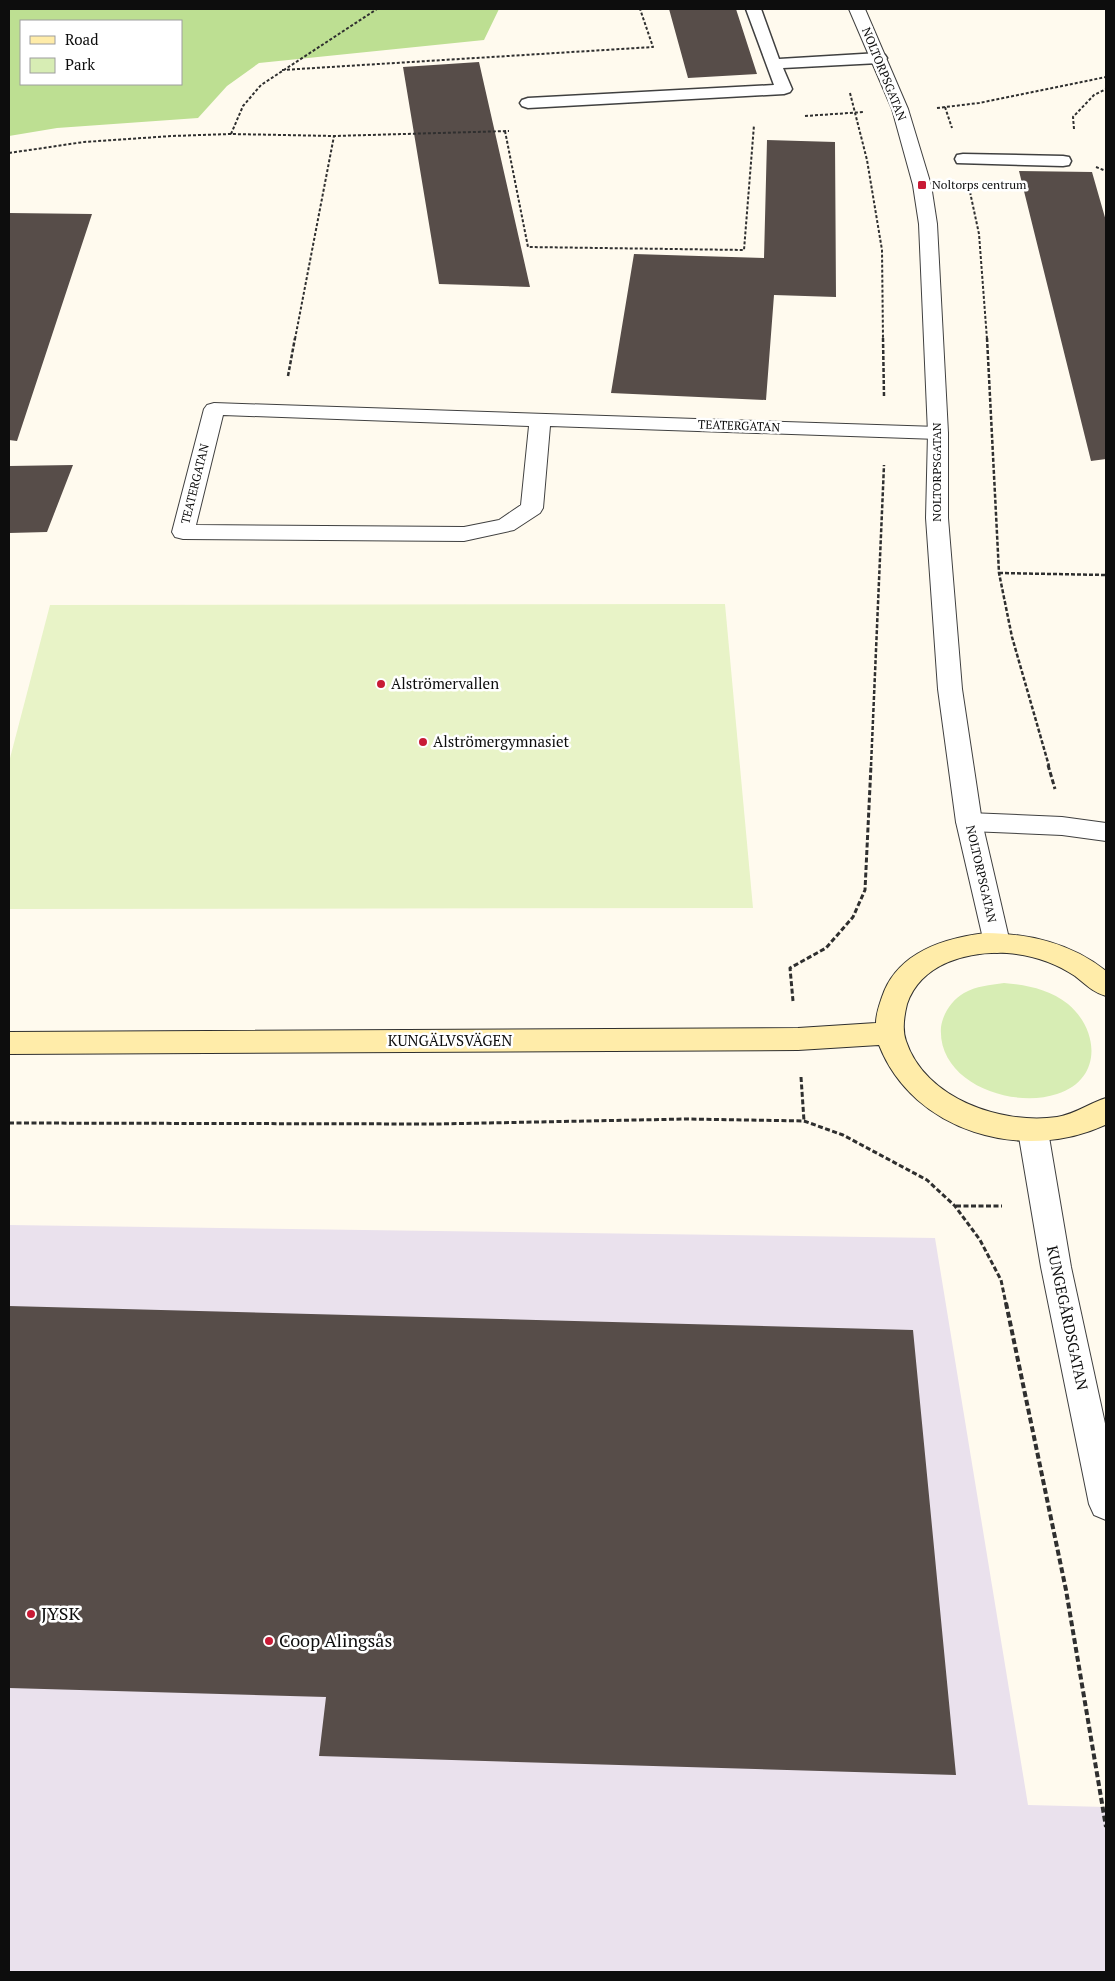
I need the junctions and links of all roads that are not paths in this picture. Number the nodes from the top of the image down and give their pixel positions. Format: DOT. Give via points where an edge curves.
graph roads {
  1 [pos="753,9"];
  2 [pos="857,9"];
  3 [pos="879,58"];
  4 [pos="773,64"];
  5 [pos="528,103"];
  6 [pos="963,159"];
  7 [pos="1063,162"];
  8 [pos="540,420"];
  9 [pos="938,433"];
  10 [pos="970,822"];
  11 [pos="1106,832"];
  12 [pos="997,943"];
  13 [pos="1106,986"];
  14 [pos="891,1033"];
  15 [pos="9,1043"];
  16 [pos="1106,1108"];
  17 [pos="1033,1131"];
  18 [pos="1106,1504"];
  1 -- 4 [label="lane"];
  2 -- 3 [label="street, NOLTORPSGATAN"];
  3 -- 4 [label="lane"];
  3 -- 9 [label="street, NOLTORPSGATAN" via="900,109 922,185 928,224"];
  4 -- 5 [label="lane" via="784,89"];
  6 -- 7 [label="lane"];
  8 -- 8 [label="street, TEATERGATAN" via="214,409 183,532 464,534 506,525 532,508"];
  8 -- 9 [label="street, TEATERGATAN"];
  9 -- 10 [label="street, NOLTORPSGATAN" via="937,518 950,680"];
  10 -- 11 [label="street" via="1062,826"];
  10 -- 12 [label="street, NOLTORPSGATAN"];
  12 -- 13 [label="main road" via="1048,951 1073,962"];
  12 -- 14 [label="main road" via="961,947 930,959 917,968 898,991 890,1019"];
  14 -- 15 [label="main road, KUNGÄLVSVÄGEN" via="798,1039"];
  14 -- 17 [label="main road" via="894,1047 908,1073 938,1102 979,1122"];
  16 -- 17 [label="main road" via="1070,1126"];
  17 -- 18 [label="street, KUNGEGÅRDSGATAN" via="1056,1267"];
}
